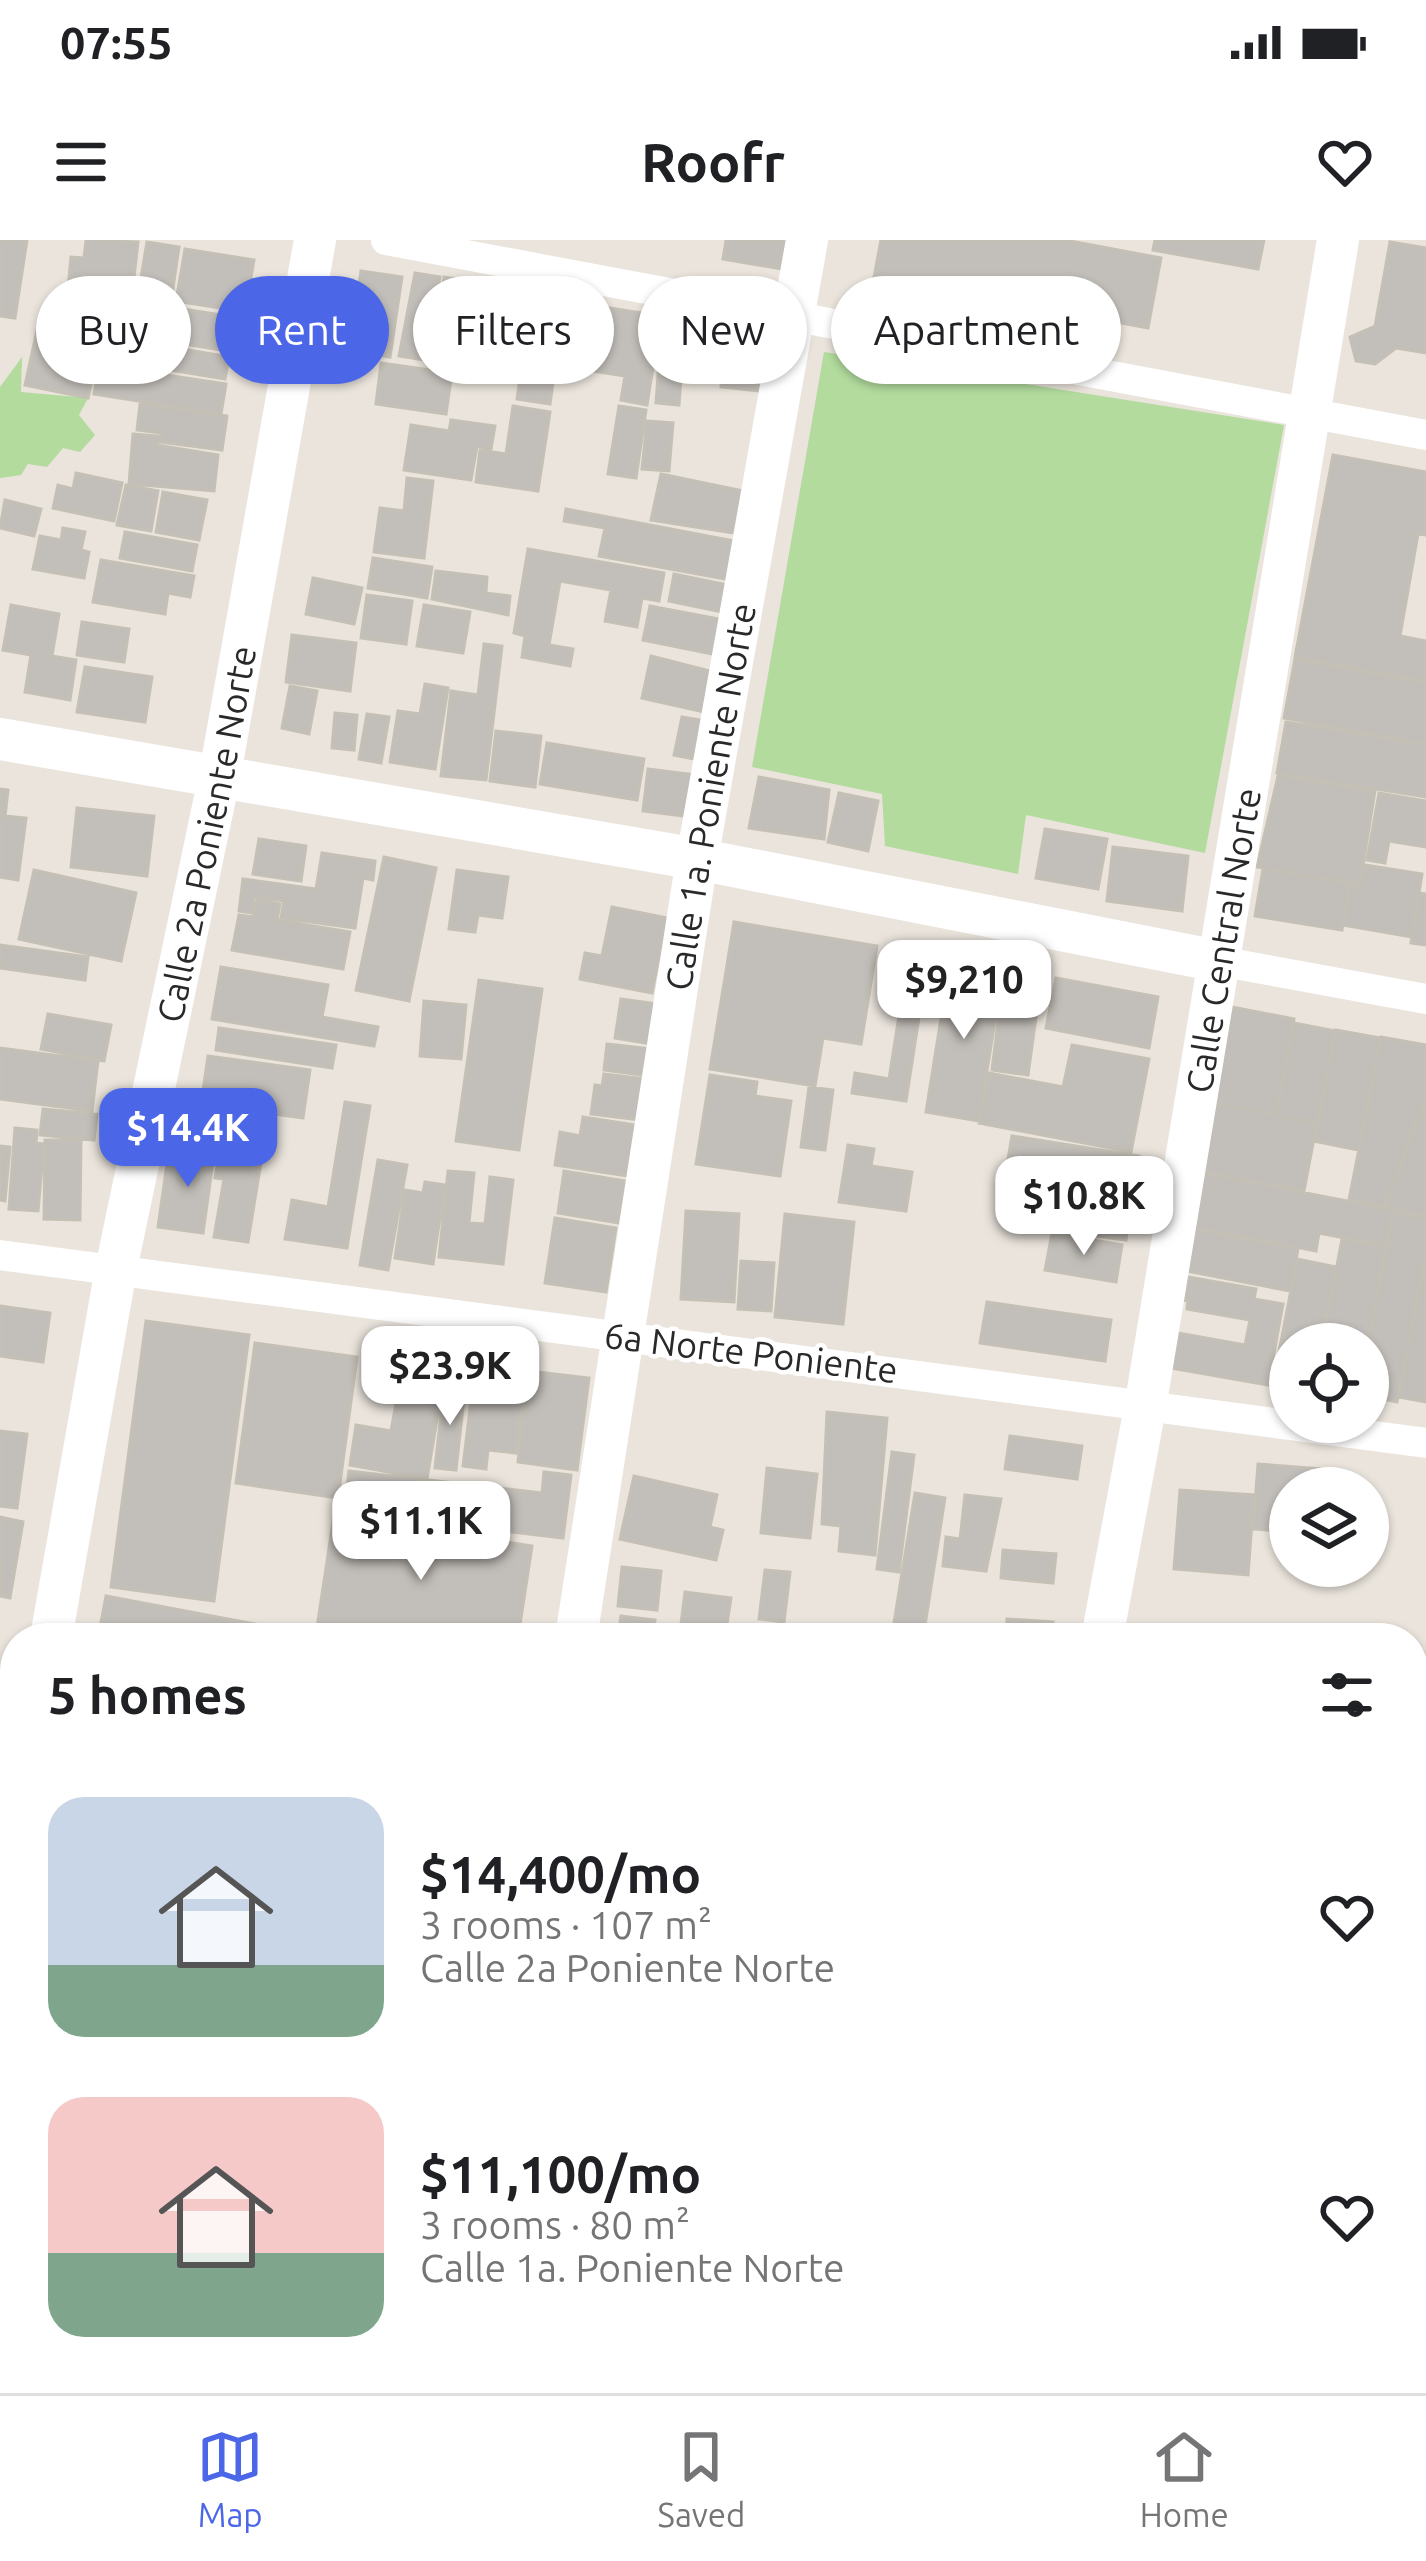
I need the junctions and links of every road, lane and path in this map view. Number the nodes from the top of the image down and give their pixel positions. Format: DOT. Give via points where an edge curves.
graph roads {
  1 [pos="315,240"];
  2 [pos="386,240"];
  3 [pos="807,240"];
  4 [pos="1338,240"];
  5 [pos="800,276"];
  6 [pos="638,288"];
  7 [pos="807,321"];
  8 [pos="780,384"];
  9 [pos="1309,413"];
  10 [pos="1426,435"];
  11 [pos="0,739"];
  12 [pos="220,775"];
  13 [pos="697,859"];
  14 [pos="1218,961"];
  15 [pos="1426,999"];
  16 [pos="0,1255"];
  17 [pos="116,1269"];
  18 [pos="625,1336"];
  19 [pos="1146,1402"];
  20 [pos="1426,1443"];
  21 [pos="54,1623"];
  22 [pos="578,1623"];
  23 [pos="1105,1623"];
  1 -- 12 [label="main road, Calle 2a Poniente Norte"];
  2 -- 6 [label="street"];
  3 -- 5 [label="main road, Calle 1a. Poniente Norte"];
  4 -- 9 [label="main road, Calle Central Norte"];
  7 -- 9 [label="street"];
  8 -- 13 [label="main road, Calle 1a. Poniente Norte"];
  9 -- 10 [label="street"];
  9 -- 14 [label="main road, Calle Central Norte"];
  11 -- 12 [label="main road"];
  12 -- 13 [label="main road"];
  12 -- 17 [label="main road, Calle 2a Poniente Norte"];
  13 -- 14 [label="main road"];
  13 -- 18 [label="main road, Calle 1a. Poniente Norte"];
  14 -- 15 [label="street"];
  14 -- 19 [label="main road, Calle Central Norte"];
  16 -- 17 [label="street, 6a Norte Poniente"];
  17 -- 18 [label="street, 6a Norte Poniente"];
  17 -- 21 [label="main road, Calle 2a Poniente Norte"];
  18 -- 19 [label="street, 6a Norte Poniente"];
  18 -- 22 [label="main road, Calle 1a. Poniente Norte"];
  19 -- 20 [label="street, 6a Norte Poniente"];
  19 -- 23 [label="main road, Calle Central Norte"];
}
